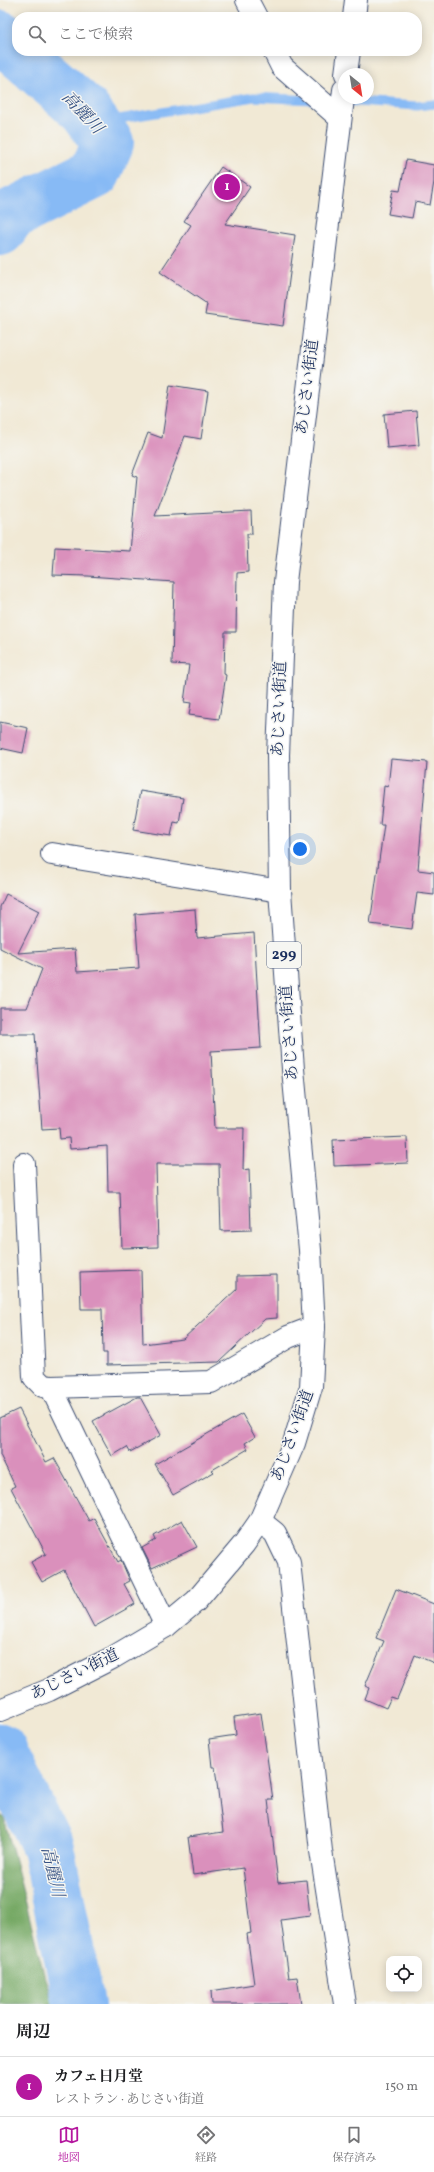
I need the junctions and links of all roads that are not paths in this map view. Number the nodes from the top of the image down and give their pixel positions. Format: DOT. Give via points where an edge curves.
graph roads {
  1 [pos="247,0"];
  2 [pos="356,0"];
  3 [pos="253,12"];
  4 [pos="355,12"];
  5 [pos="276,56"];
  6 [pos="348,56"];
  7 [pos="347,68"];
  8 [pos="338,101"];
  9 [pos="342,104"];
  10 [pos="52,854"];
  11 [pos="280,891"];
  12 [pos="24,1164"];
  13 [pos="314,1327"];
  14 [pos="51,1387"];
  15 [pos="260,1521"];
  16 [pos="166,1626"];
  17 [pos="0,1710"];
  18 [pos="345,2004"];
  1 -- 3 [label="main road"];
  2 -- 4 [label="main road"];
  5 -- 8 [label="main road" via="282,67"];
  6 -- 7 [label="main road"];
  9 -- 11 [label="main road, あじさい街道 / 299" via="285,582 278,755"];
  10 -- 11 [label="main road"];
  11 -- 13 [label="main road, あじさい街道 / 299"];
  12 -- 14 [label="main road" via="34,1377 43,1386"];
  13 -- 14 [label="main road" via="288,1336 211,1382"];
  13 -- 15 [label="main road, あじさい街道 / 299" via="311,1387 294,1443"];
  14 -- 16 [label="main road"];
  15 -- 16 [label="main road, あじさい街道 / 299" via="196,1601"];
  15 -- 18 [label="main road" via="275,1533 289,1562 321,1851"];
  16 -- 17 [label="main road, あじさい街道 / 299" via="112,1658 49,1690"];
}
